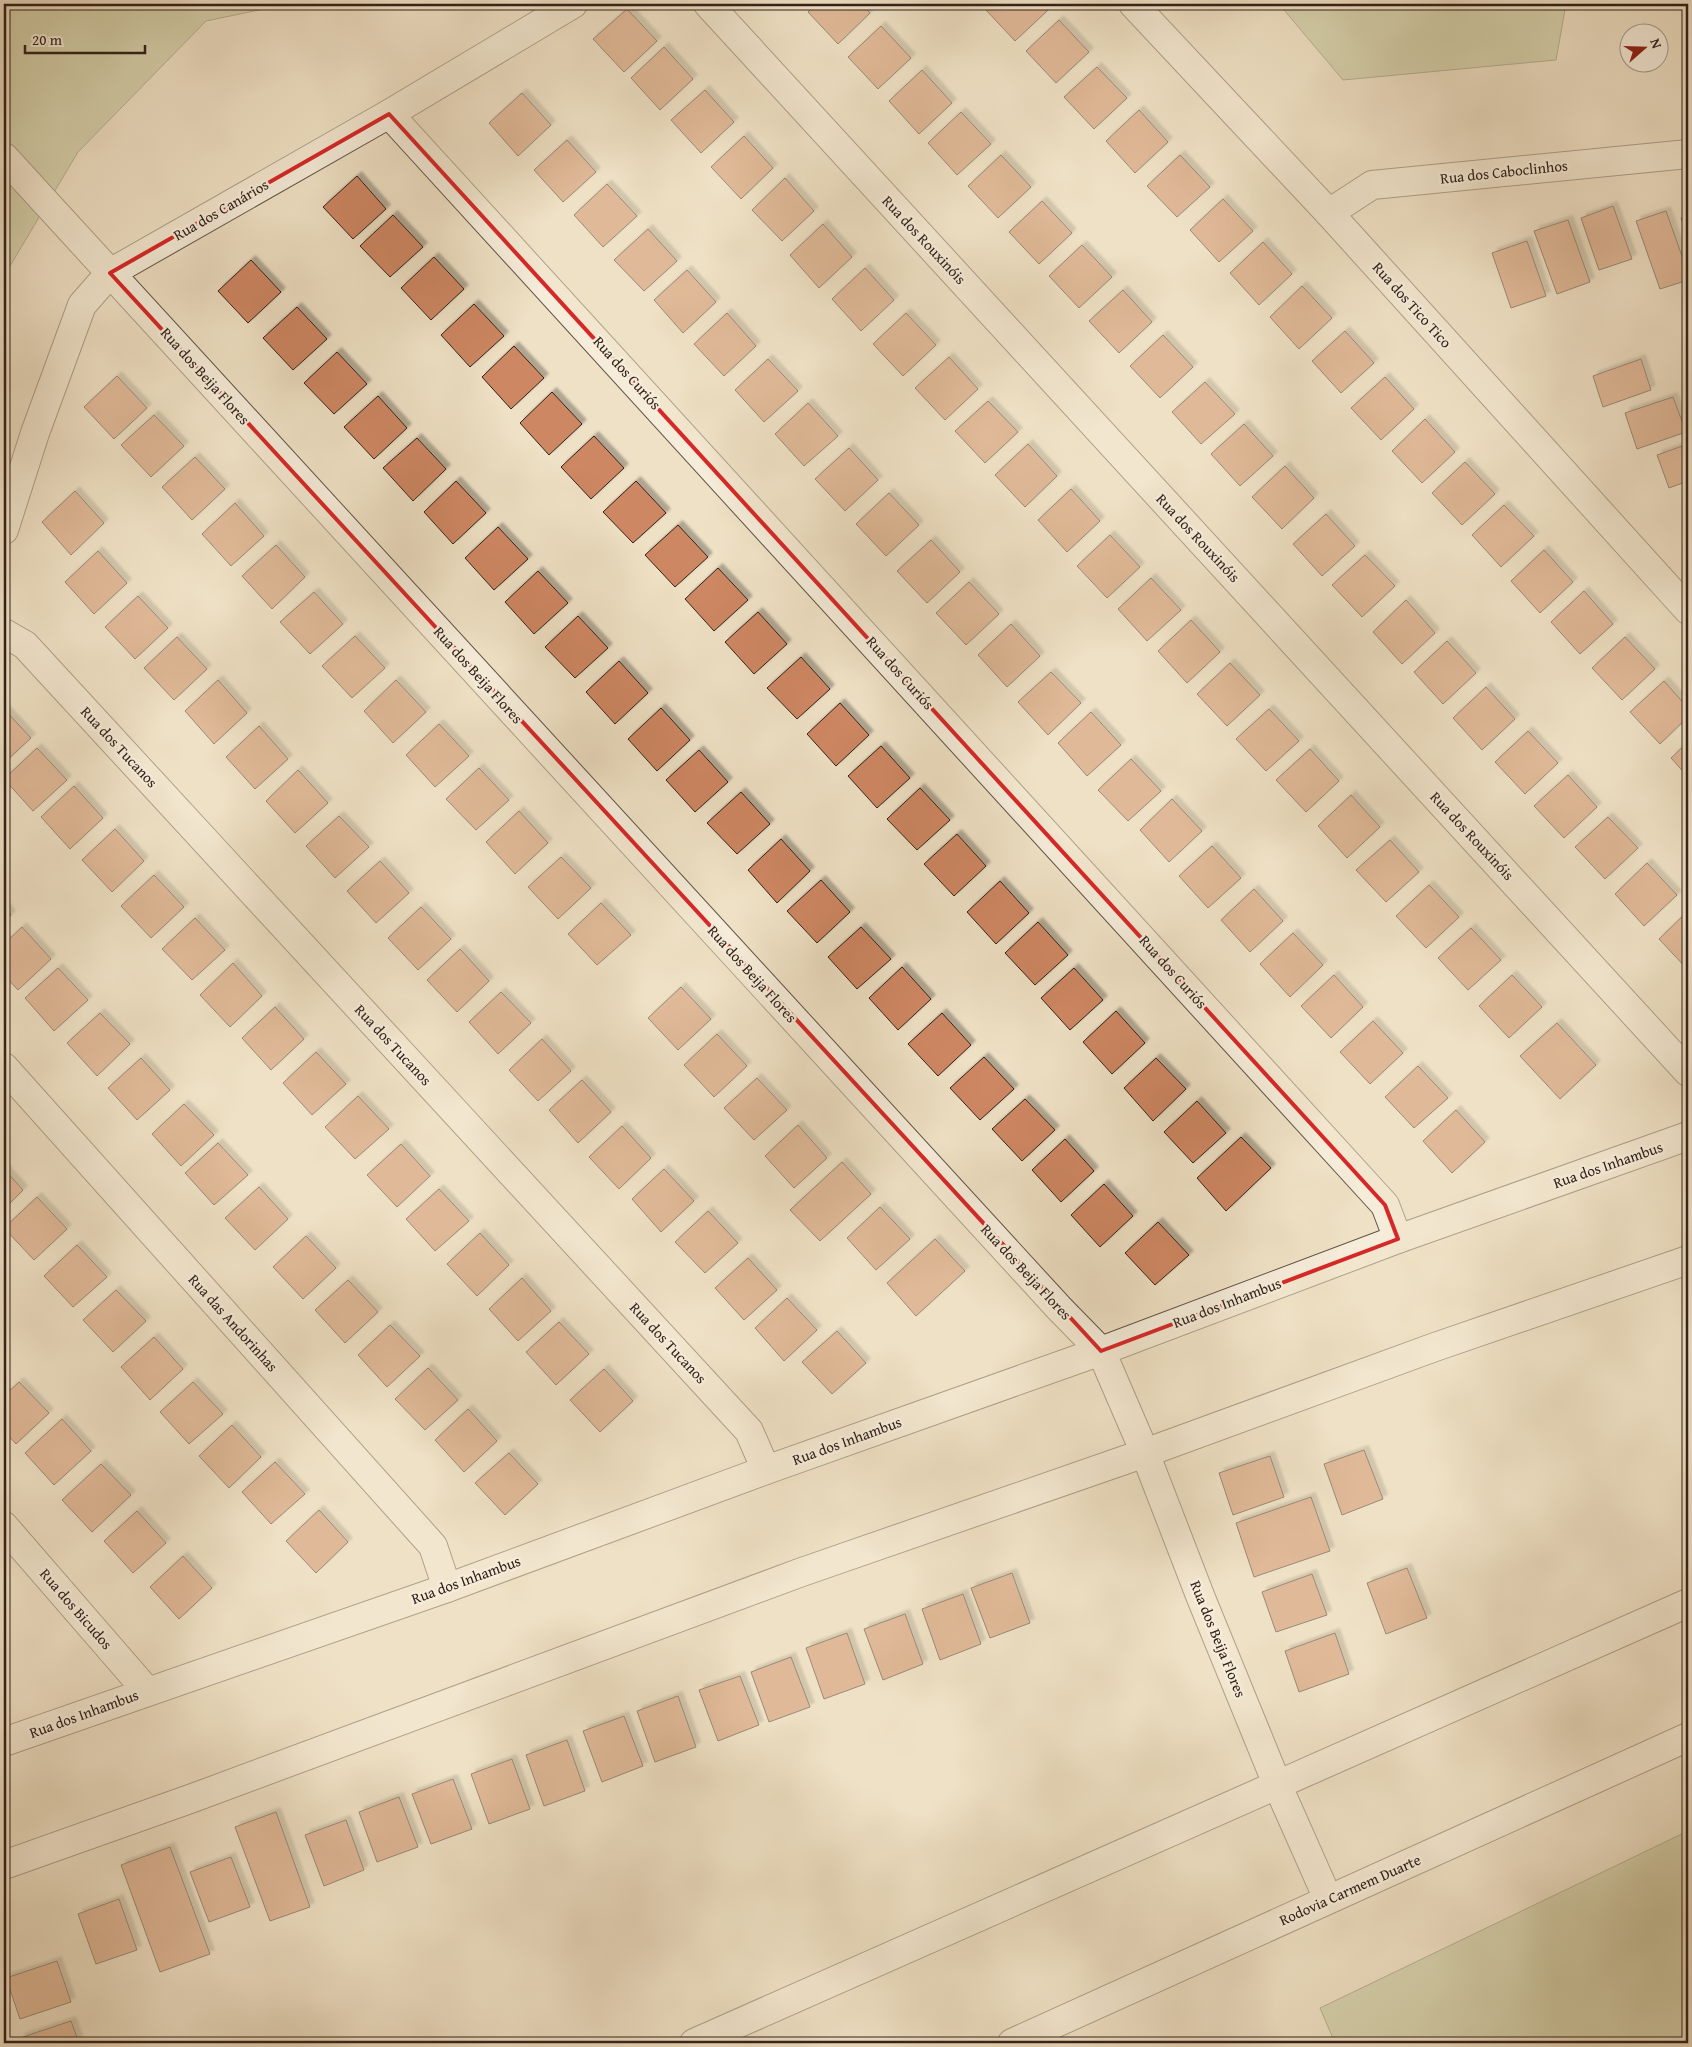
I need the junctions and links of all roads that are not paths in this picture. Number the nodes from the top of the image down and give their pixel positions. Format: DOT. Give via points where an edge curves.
graph roads {
  1 [pos="573,4"];
  2 [pos="708,4"];
  3 [pos="1133,4"];
  4 [pos="390,114"];
  5 [pos="1688,154"];
  6 [pos="4,157"];
  7 [pos="1329,213"];
  8 [pos="110,273"];
  9 [pos="4,530"];
  10 [pos="1688,610"];
  11 [pos="4,633"];
  12 [pos="4,1067"];
  13 [pos="1688,1072"];
  14 [pos="1688,1136"];
  15 [pos="1398,1239"];
  16 [pos="1688,1260"];
  17 [pos="1101,1351"];
  18 [pos="1145,1453"];
  19 [pos="766,1470"];
  20 [pos="4,1526"];
  21 [pos="447,1588"];
  22 [pos="1688,1603"];
  23 [pos="148,1691"];
  24 [pos="1688,1737"];
  25 [pos="4,1742"];
  26 [pos="1277,1784"];
  27 [pos="4,1865"];
  28 [pos="1328,1899"];
  29 [pos="694,2043"];
  30 [pos="1012,2043"];
  1 -- 4 [label="street, Rua dos Canários"];
  2 -- 13 [label="street, Rua dos Rouxinóis"];
  3 -- 7 [label="street, Rua dos Tico Tico"];
  4 -- 8 [label="street, Rua dos Canários"];
  4 -- 15 [label="street, Rua dos Curiós" via="1385,1205"];
  5 -- 7 [label="street, Rua dos Caboclinhos" via="1372,184"];
  6 -- 8 [label="street, Rua dos Beija Flores"];
  7 -- 10 [label="street, Rua dos Tico Tico"];
  8 -- 9 [label="street, Rua dos Canários" via="82,305"];
  8 -- 17 [label="street, Rua dos Beija Flores" via="1045,1294"];
  11 -- 19 [label="street, Rua dos Tucanos" via="25,645 749,1431"];
  12 -- 21 [label="street, Rua das Andorinhas" via="433,1546"];
  14 -- 15 [label="street, Rua dos Inhambus"];
  15 -- 17 [label="street, Rua dos Inhambus"];
  16 -- 18 [label="street" via="1435,1346"];
  17 -- 18 [label="street, Rua dos Beija Flores"];
  17 -- 19 [label="street, Rua dos Inhambus"];
  18 -- 26 [label="street, Rua dos Beija Flores"];
  18 -- 27 [label="street" via="802,1572"];
  19 -- 21 [label="street, Rua dos Inhambus"];
  20 -- 23 [label="street, Rua dos Bicudos"];
  21 -- 23 [label="street, Rua dos Inhambus"];
  22 -- 26 [label="street"];
  23 -- 25 [label="street, Rua dos Inhambus"];
  24 -- 28 [label="street, Rodovia Carmem Duarte"];
  26 -- 28 [label="street, Rua dos Beija Flores"];
  26 -- 29 [label="street"];
  28 -- 30 [label="street, Rodovia Carmem Duarte"];
}
